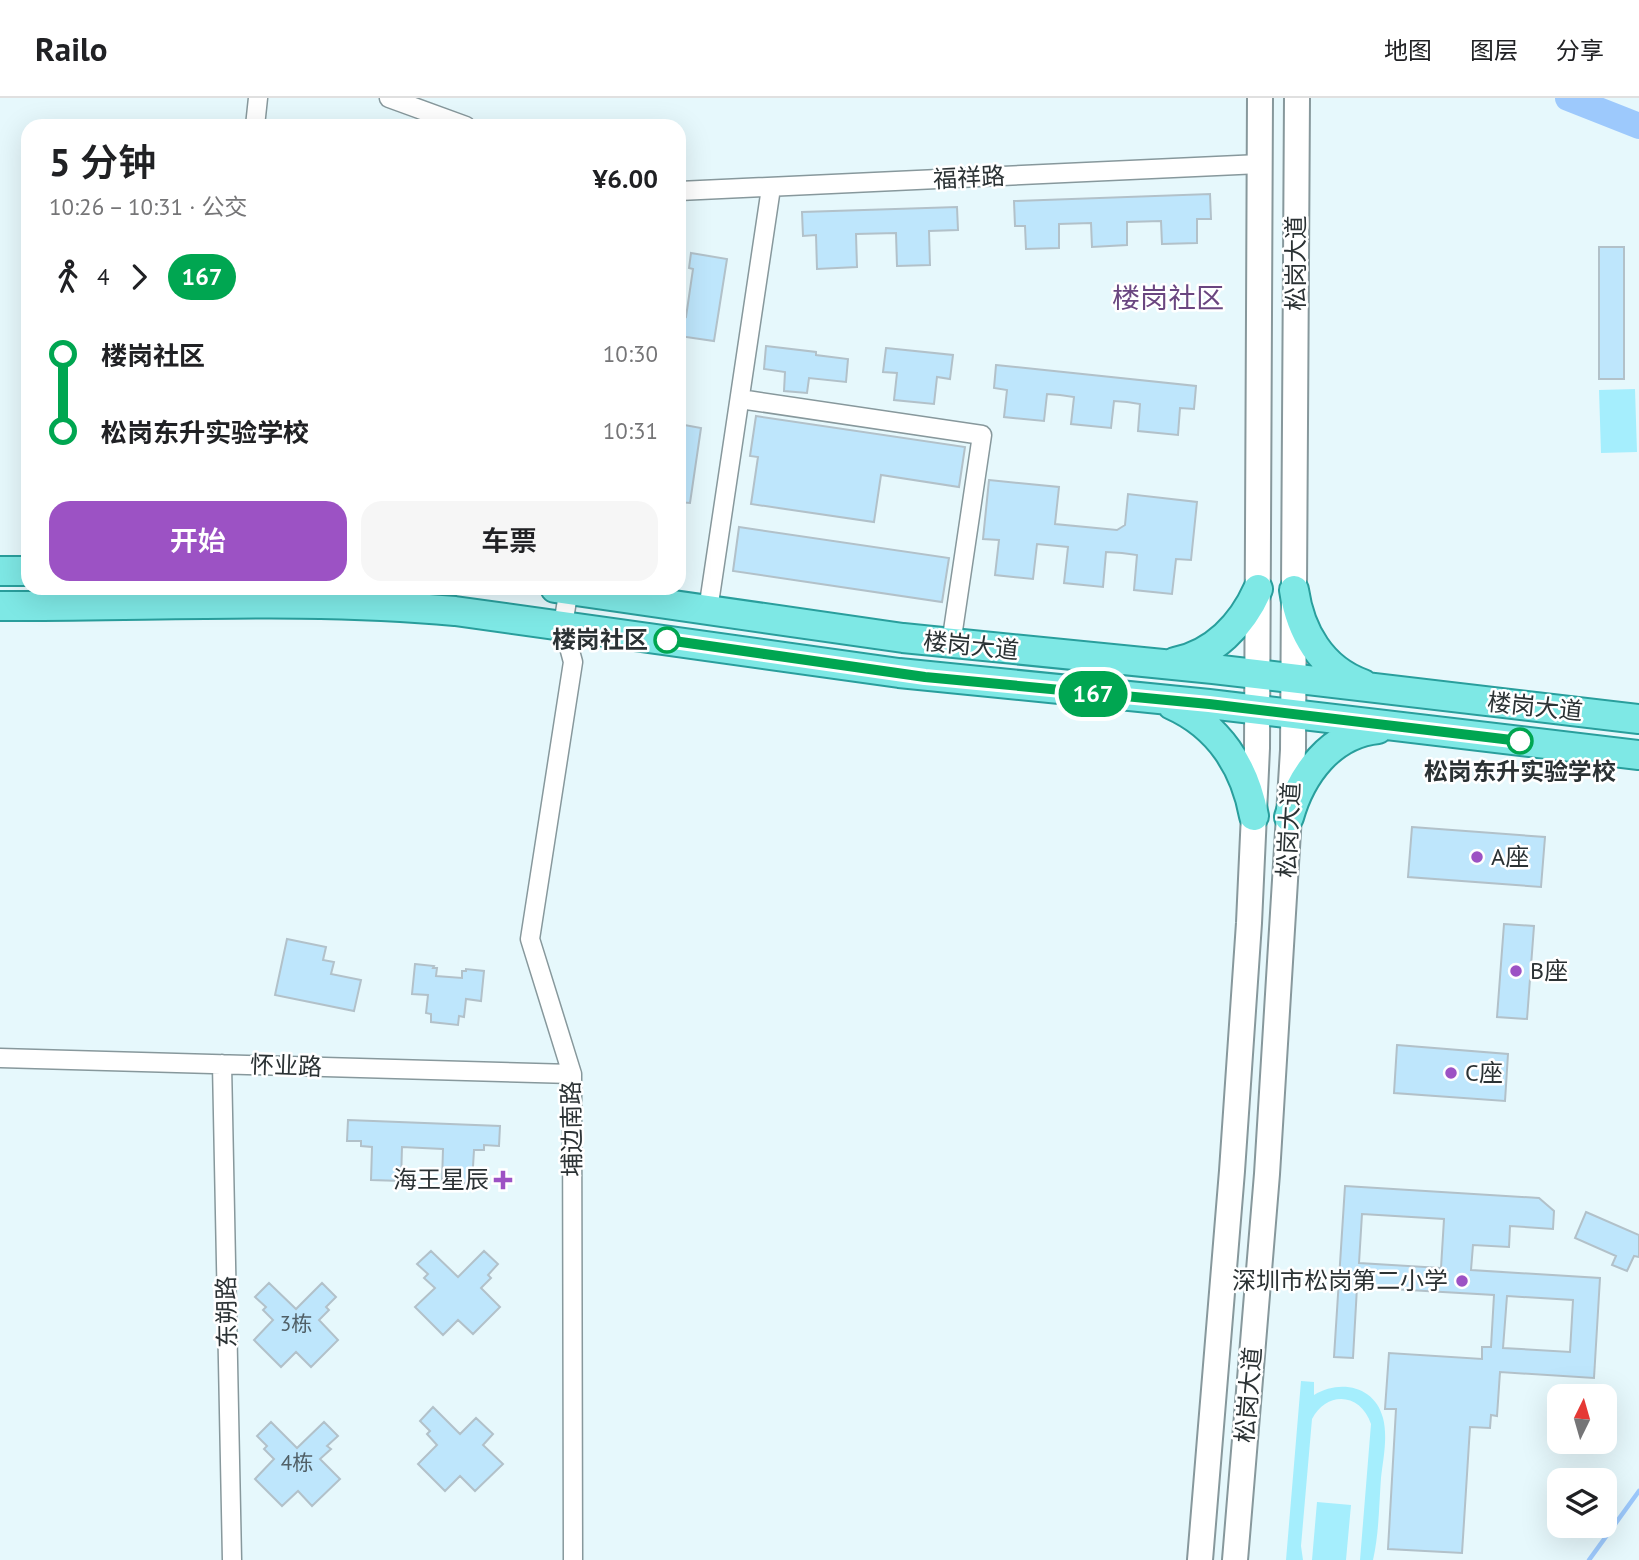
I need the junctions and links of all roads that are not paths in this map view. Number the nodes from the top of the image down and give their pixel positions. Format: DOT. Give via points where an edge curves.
graph roads {
  1 [pos="258,98"];
  2 [pos="389,98"];
  3 [pos="1260,98"];
  4 [pos="1297,98"];
  5 [pos="256,119"];
  6 [pos="447,119"];
  7 [pos="1260,164"];
  8 [pos="771,188"];
  9 [pos="686,191"];
  10 [pos="740,399"];
  11 [pos="0,571"];
  12 [pos="21,571"];
  13 [pos="1258,589"];
  14 [pos="1294,590"];
  15 [pos="564,595"];
  16 [pos="605,595"];
  17 [pos="0,606"];
  18 [pos="708,610"];
  19 [pos="564,625"];
  20 [pos="951,644"];
  21 [pos="1165,665"];
  22 [pos="1257,674"];
  23 [pos="1293,679"];
  24 [pos="1399,692"];
  25 [pos="1160,700"];
  26 [pos="1257,710"];
  27 [pos="1293,715"];
  28 [pos="1639,719"];
  29 [pos="1398,727"];
  30 [pos="1639,755"];
  31 [pos="1254,816"];
  32 [pos="1289,817"];
  33 [pos="0,1058"];
  34 [pos="222,1064"];
  35 [pos="572,1074"];
  36 [pos="232,1560"];
  37 [pos="573,1560"];
  38 [pos="1200,1560"];
  39 [pos="1235,1560"];
  1 -- 5 [label="street"];
  2 -- 6 [label="street"];
  3 -- 7 [label="main road, 松岗大道"];
  4 -- 14 [label="main road, 松岗大道"];
  7 -- 8 [label="street, 福祥路"];
  7 -- 13 [label="main road, 松岗大道"];
  8 -- 9 [label="street, 福祥路"];
  8 -- 10 [label="street"];
  10 -- 18 [label="street"];
  10 -- 20 [label="street" via="982,435"];
  11 -- 12 [label="main road"];
  13 -- 21 [label="main road" via="1243,617 1222,640 1195,656"];
  13 -- 22 [label="main road, 松岗大道"];
  14 -- 23 [label="main road, 松岗大道"];
  14 -- 24 [label="main road" via="1306,634 1327,661 1355,681"];
  15 -- 19 [label="street"];
  16 -- 18 [label="main road, 楼岗大道"];
  17 -- 19 [label="main road, 楼岗大道" via="353,604"];
  18 -- 20 [label="main road, 楼岗大道"];
  19 -- 25 [label="main road, 楼岗大道" via="899,673"];
  19 -- 35 [label="street, 埔边南路" via="573,662 530,939"];
  20 -- 21 [label="main road, 楼岗大道"];
  21 -- 22 [label="main road, 楼岗大道"];
  22 -- 23 [label="main road, 楼岗大道"];
  22 -- 26 [label="main road, 松岗大道"];
  23 -- 24 [label="main road, 楼岗大道"];
  23 -- 27 [label="main road, 松岗大道"];
  24 -- 28 [label="main road, 楼岗大道"];
  25 -- 26 [label="main road, 楼岗大道"];
  25 -- 31 [label="main road" via="1188,713 1224,744 1244,778"];
  26 -- 27 [label="main road, 楼岗大道"];
  26 -- 31 [label="main road, 松岗大道"];
  27 -- 29 [label="main road, 楼岗大道"];
  27 -- 32 [label="main road, 松岗大道"];
  29 -- 30 [label="main road, 楼岗大道"];
  29 -- 32 [label="main road" via="1348,738 1326,752 1296,793"];
  31 -- 38 [label="main road, 松岗大道" via="1232,1171"];
  32 -- 39 [label="main road, 松岗大道" via="1268,1160"];
  33 -- 34 [label="street, 怀业路"];
  34 -- 35 [label="street, 怀业路"];
  34 -- 36 [label="street, 东朔路"];
  35 -- 37 [label="street, 埔边南路"];
}
